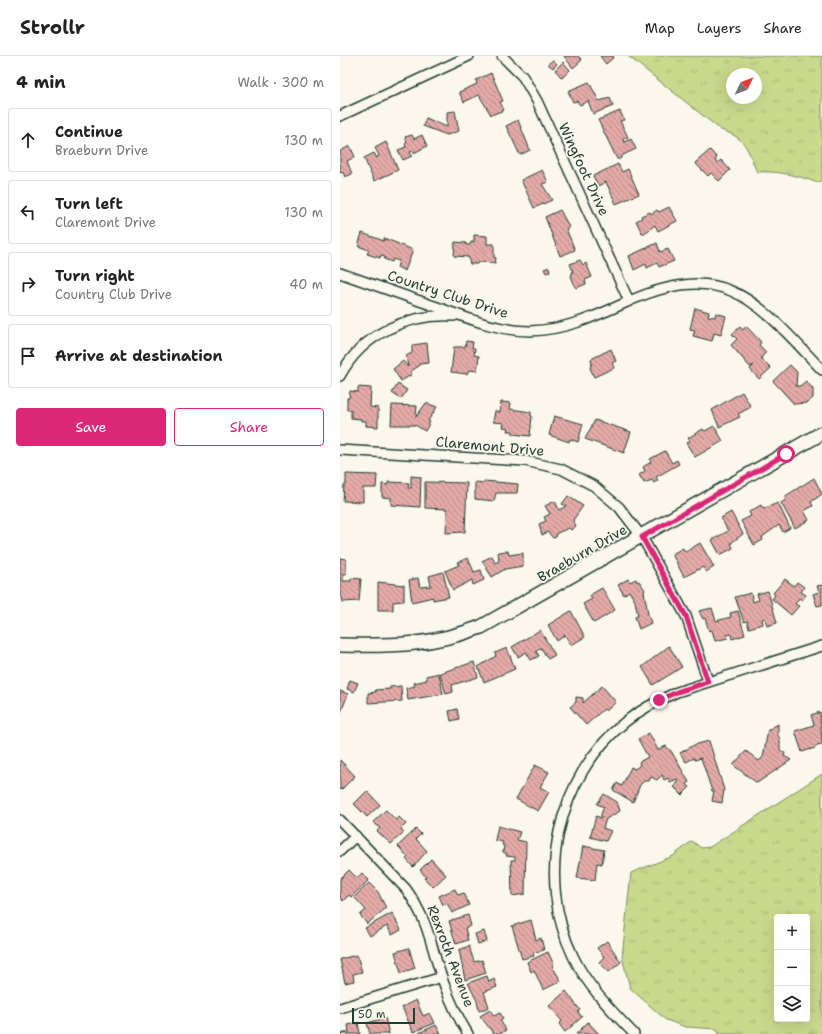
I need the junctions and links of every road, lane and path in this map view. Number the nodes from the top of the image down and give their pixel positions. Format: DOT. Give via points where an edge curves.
graph roads {
  1 [pos="469,56"];
  2 [pos="502,56"];
  3 [pos="340,116"];
  4 [pos="340,273"];
  5 [pos="629,301"];
  6 [pos="474,320"];
  7 [pos="822,370"];
  8 [pos="340,376"];
  9 [pos="822,433"];
  10 [pos="340,450"];
  11 [pos="642,537"];
  12 [pos="340,645"];
  13 [pos="822,646"];
  14 [pos="708,682"];
  15 [pos="340,820"];
  16 [pos="356,836"];
  17 [pos="340,851"];
  18 [pos="442,977"];
  19 [pos="340,1008"];
  20 [pos="468,1034"];
  21 [pos="634,1034"];
  1 -- 3 [label="street"];
  2 -- 5 [label="street, Wingfoot Drive" via="523,77 538,100"];
  4 -- 6 [label="street, Country Club Drive"];
  5 -- 6 [label="street, Country Club Drive" via="582,322 548,330 511,329"];
  5 -- 7 [label="street, Country Club Drive" via="653,290 688,284 704,284 732,291 751,300 772,316"];
  6 -- 8 [label="street" via="458,316 438,316 400,323 372,338 360,349"];
  9 -- 11 [label="street, Braeburn Drive"];
  10 -- 11 [label="street, Claremont Drive" via="543,464 578,476 594,486 619,507"];
  11 -- 12 [label="street, Braeburn Drive" via="499,619 462,634 399,646"];
  11 -- 14 [label="street, Claremont Drive" via="686,616"];
  13 -- 14 [label="street"];
  14 -- 21 [label="street" via="659,700 641,710 610,736 585,768 575,786 560,827 555,854 554,884 565,937 594,990"];
  15 -- 16 [label="street, Rexroth Avenue"];
  16 -- 17 [label="street"];
  16 -- 18 [label="street, Rexroth Avenue" via="415,902 428,929"];
  18 -- 19 [label="street"];
  18 -- 20 [label="street, Rexroth Avenue" via="452,1004"];
}
